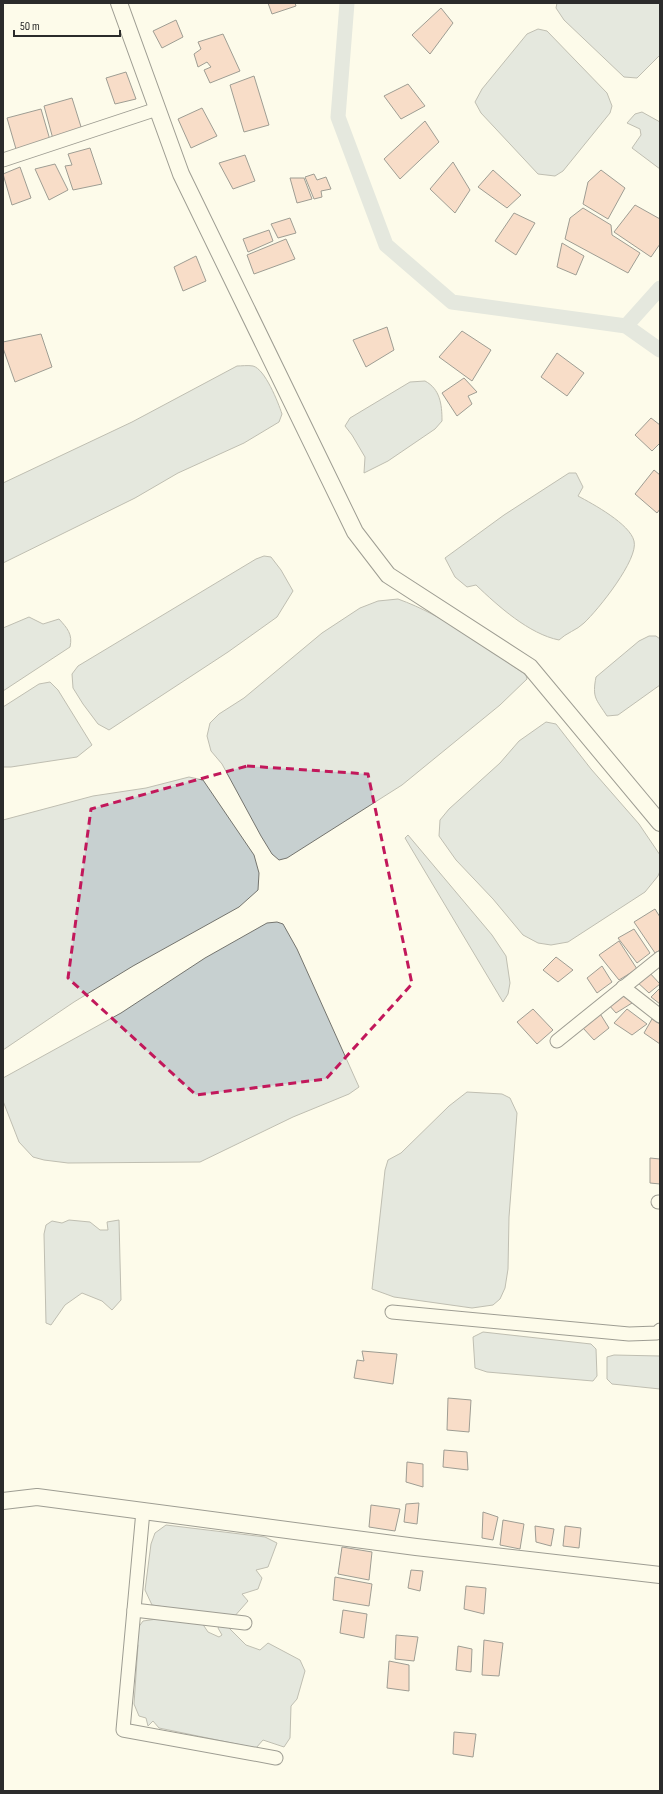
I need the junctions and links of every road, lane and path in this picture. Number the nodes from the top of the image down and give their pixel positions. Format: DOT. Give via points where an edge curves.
graph roads {
  1 [pos="119,3"];
  2 [pos="157,109"];
  3 [pos="3,160"];
  4 [pos="660,823"];
  5 [pos="660,958"];
  6 [pos="623,987"];
  7 [pos="660,1016"];
  8 [pos="557,1041"];
  9 [pos="392,1312"];
  10 [pos="660,1330"];
  11 [pos="3,1501"];
  12 [pos="143,1511"];
  13 [pos="660,1575"];
  14 [pos="134,1610"];
  15 [pos="245,1623"];
  16 [pos="276,1758"];
  1 -- 2 [label="street"];
  2 -- 3 [label="street"];
  2 -- 4 [label="street" via="181,174 355,532 388,575 530,667"];
  5 -- 6 [label="street"];
  6 -- 7 [label="street"];
  6 -- 8 [label="street"];
  9 -- 10 [label="street" via="629,1334 657,1333"];
  11 -- 12 [label="street" via="36,1497"];
  12 -- 13 [label="street" via="416,1547"];
  12 -- 14 [label="street"];
  14 -- 15 [label="street"];
  14 -- 16 [label="street" via="123,1730"];
}
